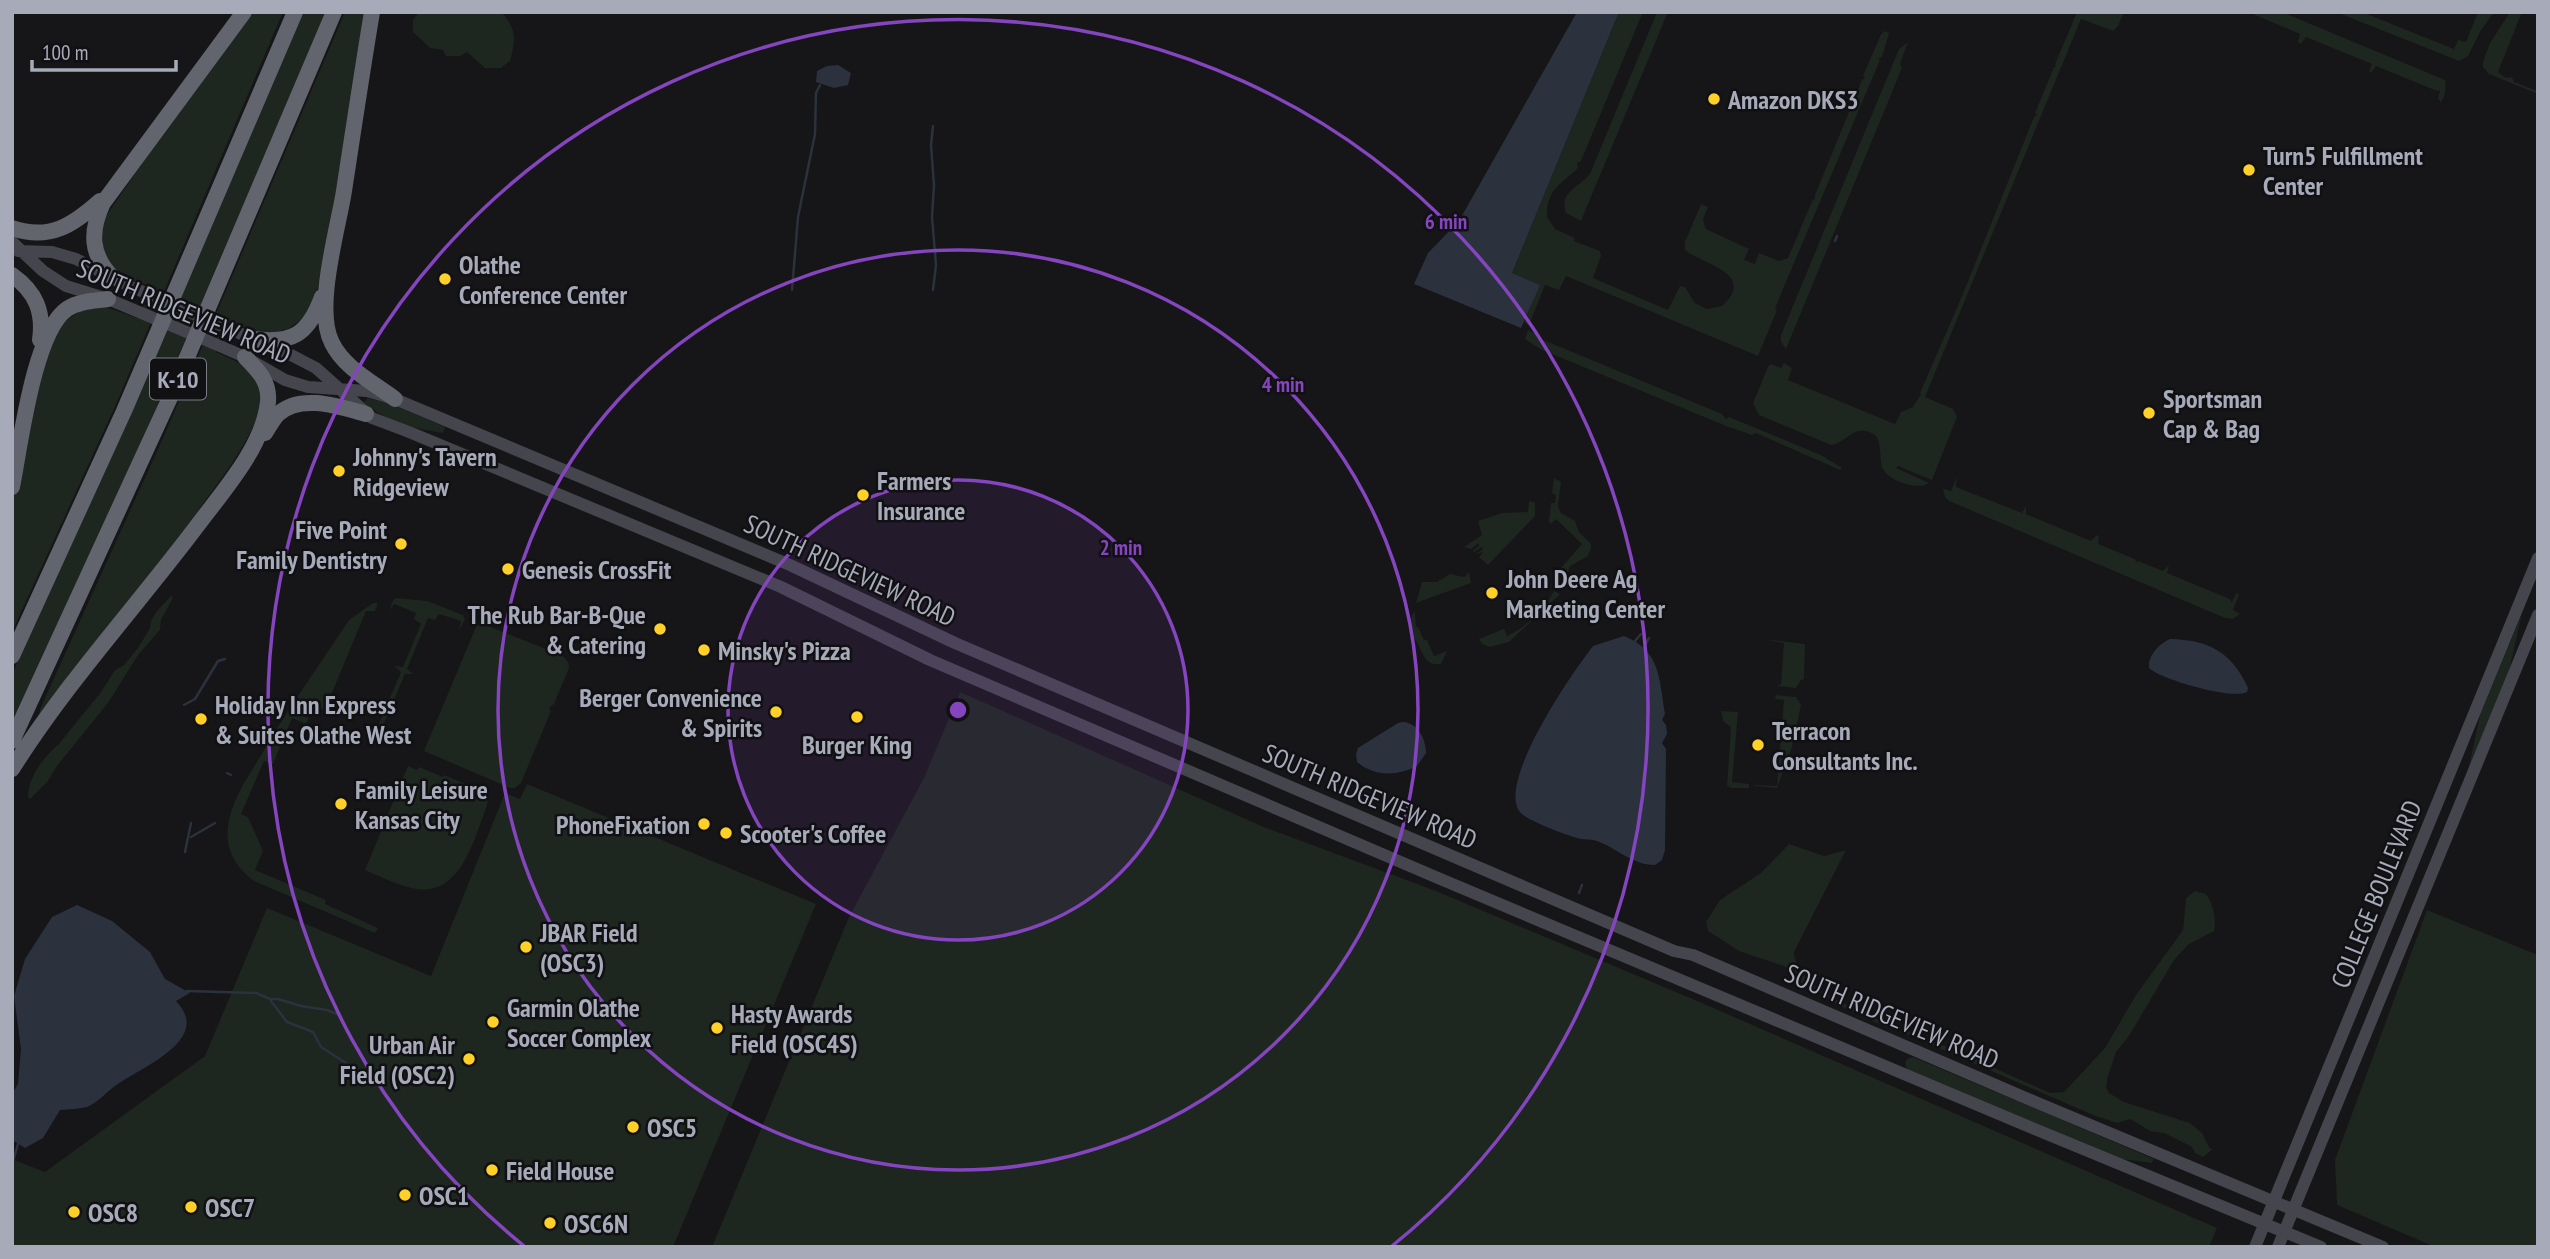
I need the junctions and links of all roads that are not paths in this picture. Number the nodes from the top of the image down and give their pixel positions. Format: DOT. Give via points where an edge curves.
graph roads {
  1 [pos="244,12"];
  2 [pos="295,12"];
  3 [pos="334,12"];
  4 [pos="372,12"];
  5 [pos="116,183"];
  6 [pos="12,228"];
  7 [pos="15,248"];
  8 [pos="329,271"];
  9 [pos="12,275"];
  10 [pos="113,278"];
  11 [pos="108,299"];
  12 [pos="253,339"];
  13 [pos="245,357"];
  14 [pos="340,390"];
  15 [pos="31,391"];
  16 [pos="395,399"];
  17 [pos="366,414"];
  18 [pos="256,442"];
  19 [pos="12,486"];
  20 [pos="2538,558"];
  21 [pos="2538,615"];
  22 [pos="12,656"];
  23 [pos="12,741"];
  24 [pos="12,769"];
  25 [pos="2275,1202"];
  26 [pos="2294,1209"];
  27 [pos="2265,1224"];
  28 [pos="2284,1231"];
  29 [pos="2255,1247"];
  30 [pos="2278,1247"];
  31 [pos="2321,1247"];
  32 [pos="2383,1247"];
  1 -- 5 [label="highway"];
  2 -- 22 [label="highway, K-10" via="124,411"];
  3 -- 23 [label="highway, K-10" via="168,402"];
  4 -- 8 [label="highway"];
  5 -- 6 [label="highway" via="70,226 51,232"];
  5 -- 10 [label="highway" via="93,228 98,259"];
  7 -- 10 [label="main road, SOUTH RIDGEVIEW ROAD" via="63,255"];
  7 -- 11 [label="main road, SOUTH RIDGEVIEW ROAD" via="66,286"];
  8 -- 12 [label="highway" via="315,318 304,329 279,341"];
  8 -- 16 [label="highway" via="326,323 332,344 350,366"];
  9 -- 15 [label="highway" via="34,296 42,323"];
  10 -- 12 [label="main road, SOUTH RIDGEVIEW ROAD"];
  11 -- 13 [label="main road, SOUTH RIDGEVIEW ROAD"];
  11 -- 15 [label="highway" via="78,303 57,317"];
  12 -- 14 [label="main road, SOUTH RIDGEVIEW ROAD" via="308,363"];
  13 -- 14 [label="main road, SOUTH RIDGEVIEW ROAD" via="295,384"];
  13 -- 18 [label="highway" via="261,373 268,389 267,413"];
  14 -- 16 [label="main road, SOUTH RIDGEVIEW ROAD"];
  14 -- 17 [label="main road, SOUTH RIDGEVIEW ROAD"];
  15 -- 19 [label="highway"];
  16 -- 25 [label="main road, SOUTH RIDGEVIEW ROAD" via="778,560 955,643 1650,940"];
  17 -- 18 [label="highway" via="312,403 297,405 280,413"];
  17 -- 27 [label="main road, SOUTH RIDGEVIEW ROAD" via="780,587 930,660 1388,856"];
  18 -- 24 [label="highway"];
  20 -- 25 [label="main road, COLLEGE BOULEVARD"];
  21 -- 26 [label="main road, COLLEGE BOULEVARD"];
  25 -- 26 [label="main road, SOUTH RIDGEVIEW ROAD"];
  25 -- 27 [label="main road, COLLEGE BOULEVARD"];
  26 -- 28 [label="main road, COLLEGE BOULEVARD"];
  26 -- 32 [label="main road, SOUTH RIDGEVIEW ROAD"];
  27 -- 28 [label="main road, SOUTH RIDGEVIEW ROAD"];
  27 -- 29 [label="main road, COLLEGE BOULEVARD"];
  28 -- 30 [label="main road, COLLEGE BOULEVARD"];
  28 -- 31 [label="main road, SOUTH RIDGEVIEW ROAD"];
}
